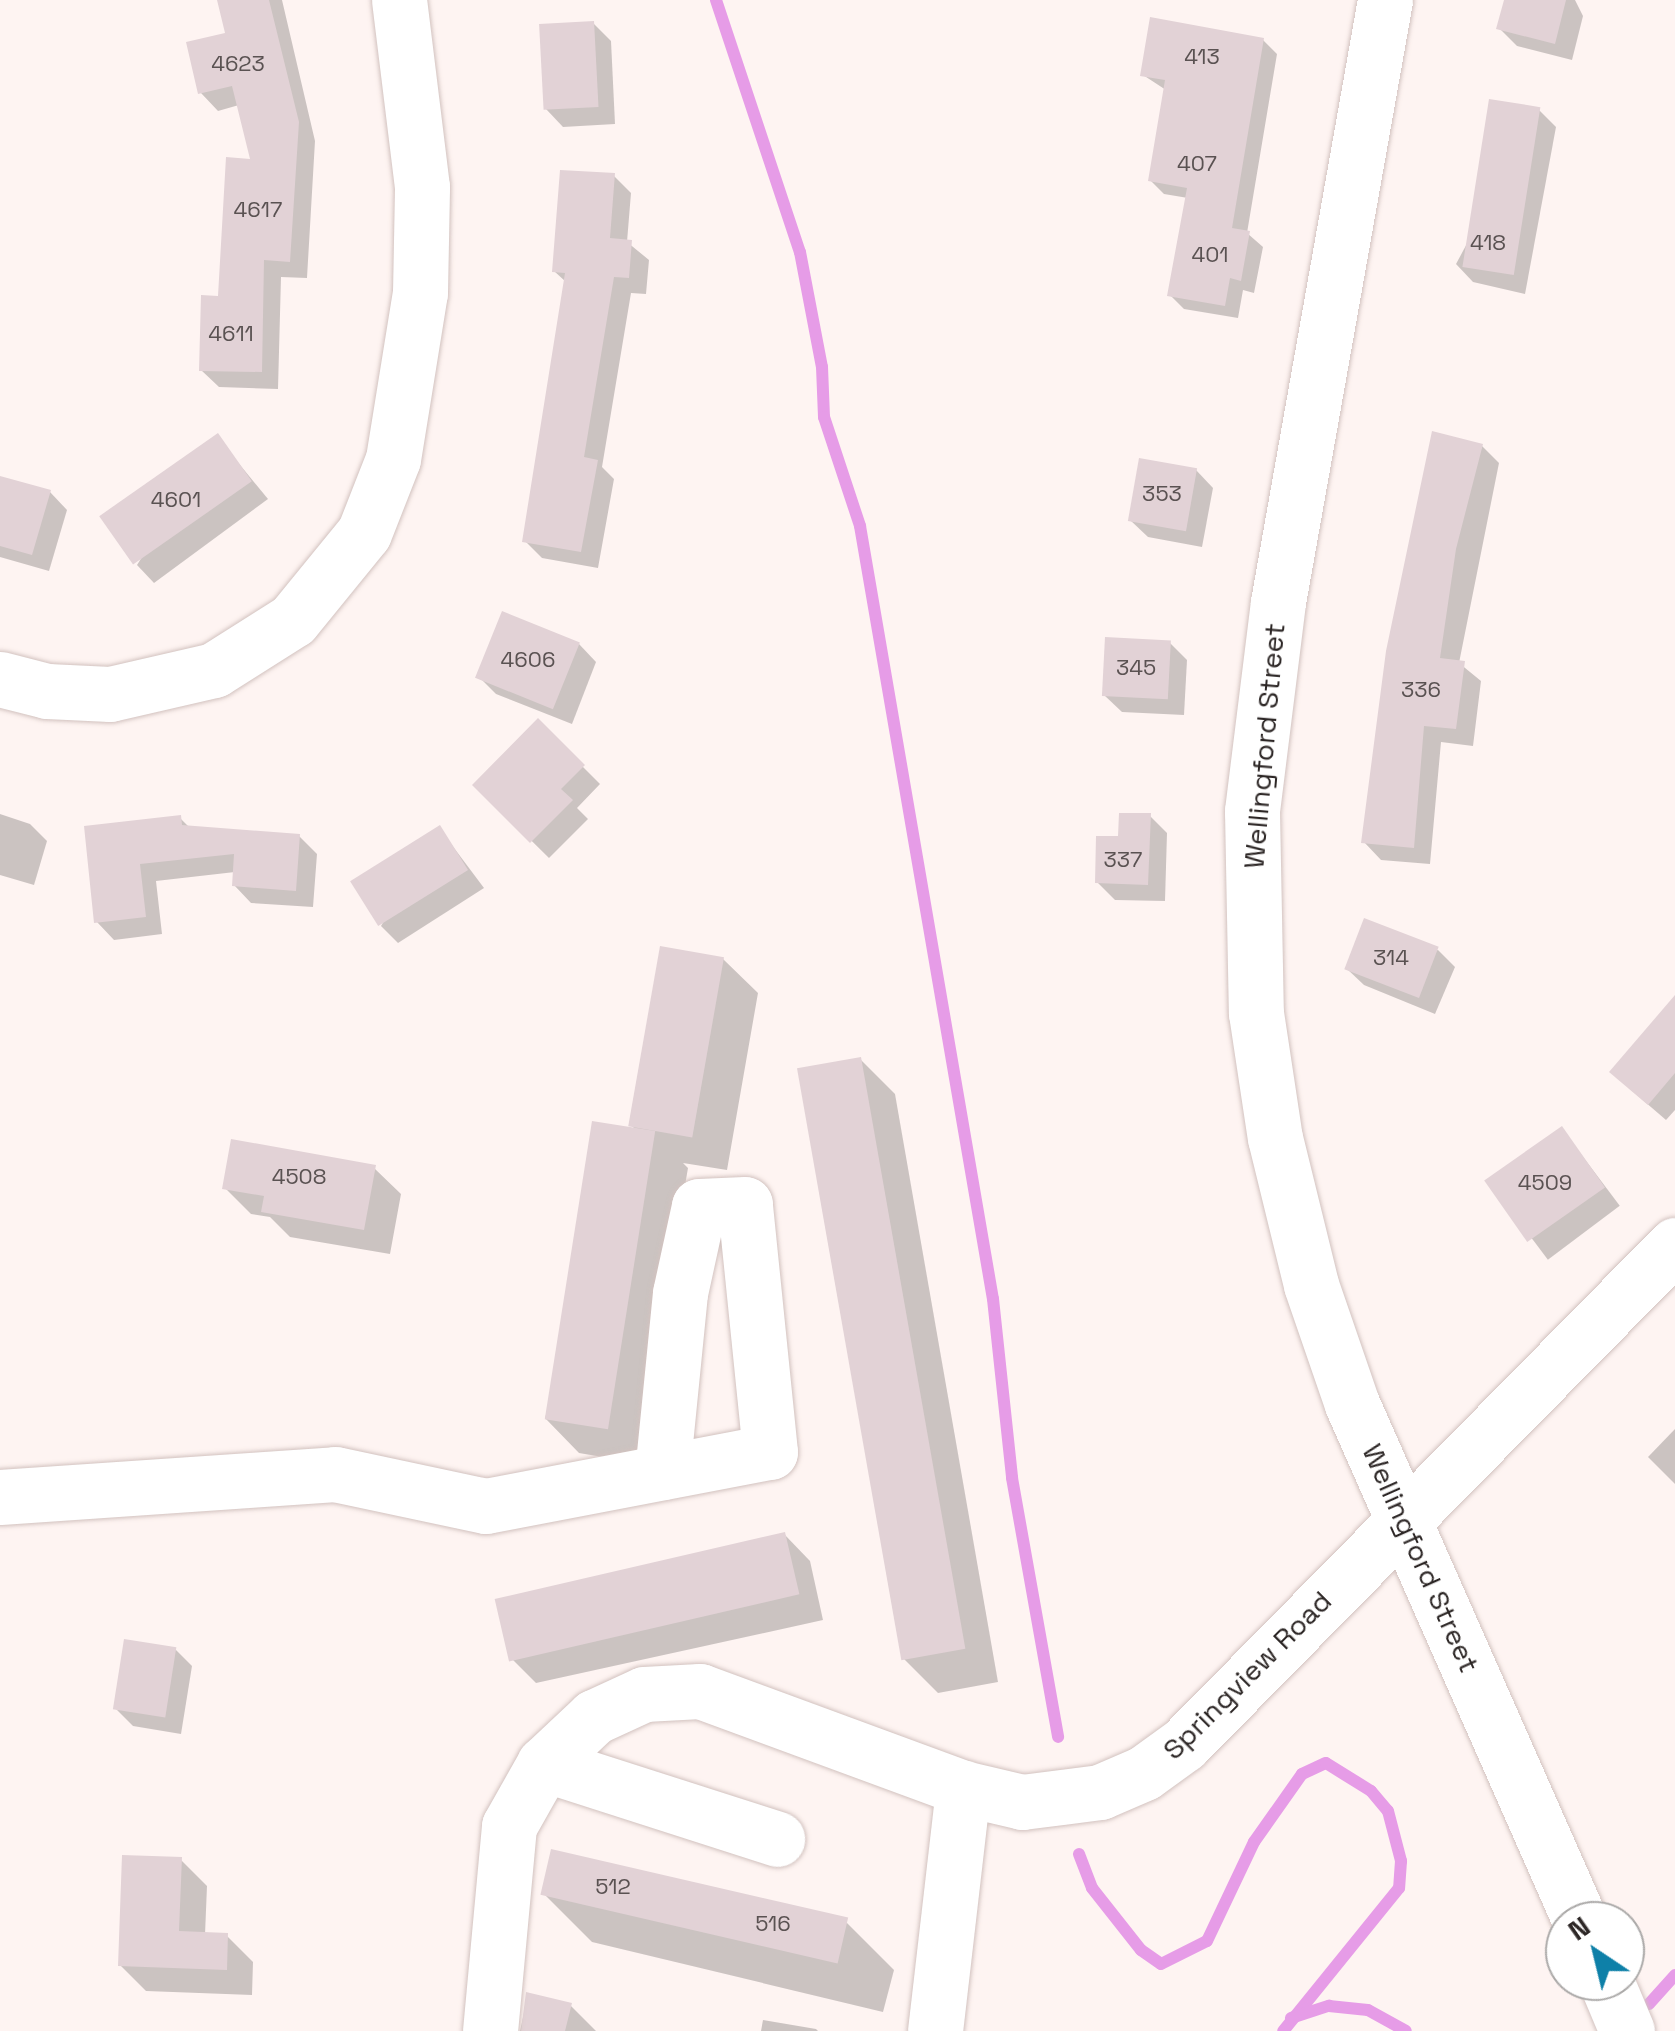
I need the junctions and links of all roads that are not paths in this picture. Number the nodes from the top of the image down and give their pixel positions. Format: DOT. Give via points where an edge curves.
graph roads {
  1 [pos="399,0"];
  2 [pos="1384,0"];
  3 [pos="0,679"];
  4 [pos="1675,1245"];
  5 [pos="662,1472"];
  6 [pos="0,1497"];
  7 [pos="1403,1518"];
  8 [pos="544,1764"];
  9 [pos="963,1788"];
  10 [pos="777,1839"];
  11 [pos="1571,1901"];
  12 [pos="1614,2001"];
  13 [pos="490,2031"];
  14 [pos="935,2031"];
  15 [pos="1627,2031"];
  1 -- 3 [label="street" via="422,187 420,293 393,459 364,534 293,620 214,670 110,694 47,691"];
  2 -- 7 [label="street, Wellingford Street" via="1278,602 1252,811 1250,932 1275,1138 1311,1285 1352,1404"];
  4 -- 7 [label="street, Springview Road"];
  5 -- 6 [label="street" via="486,1506 335,1474"];
  7 -- 9 [label="street, Springview Road" via="1184,1744 1144,1773 1069,1800 1022,1802"];
  7 -- 11 [label="street, Wellingford Street"];
  8 -- 9 [label="street, Springview Road" via="594,1717 644,1694 700,1691"];
  8 -- 10 [label="street"];
  8 -- 13 [label="street" via="509,1826"];
  9 -- 14 [label="street"];
  12 -- 15 [label="street"];
}
